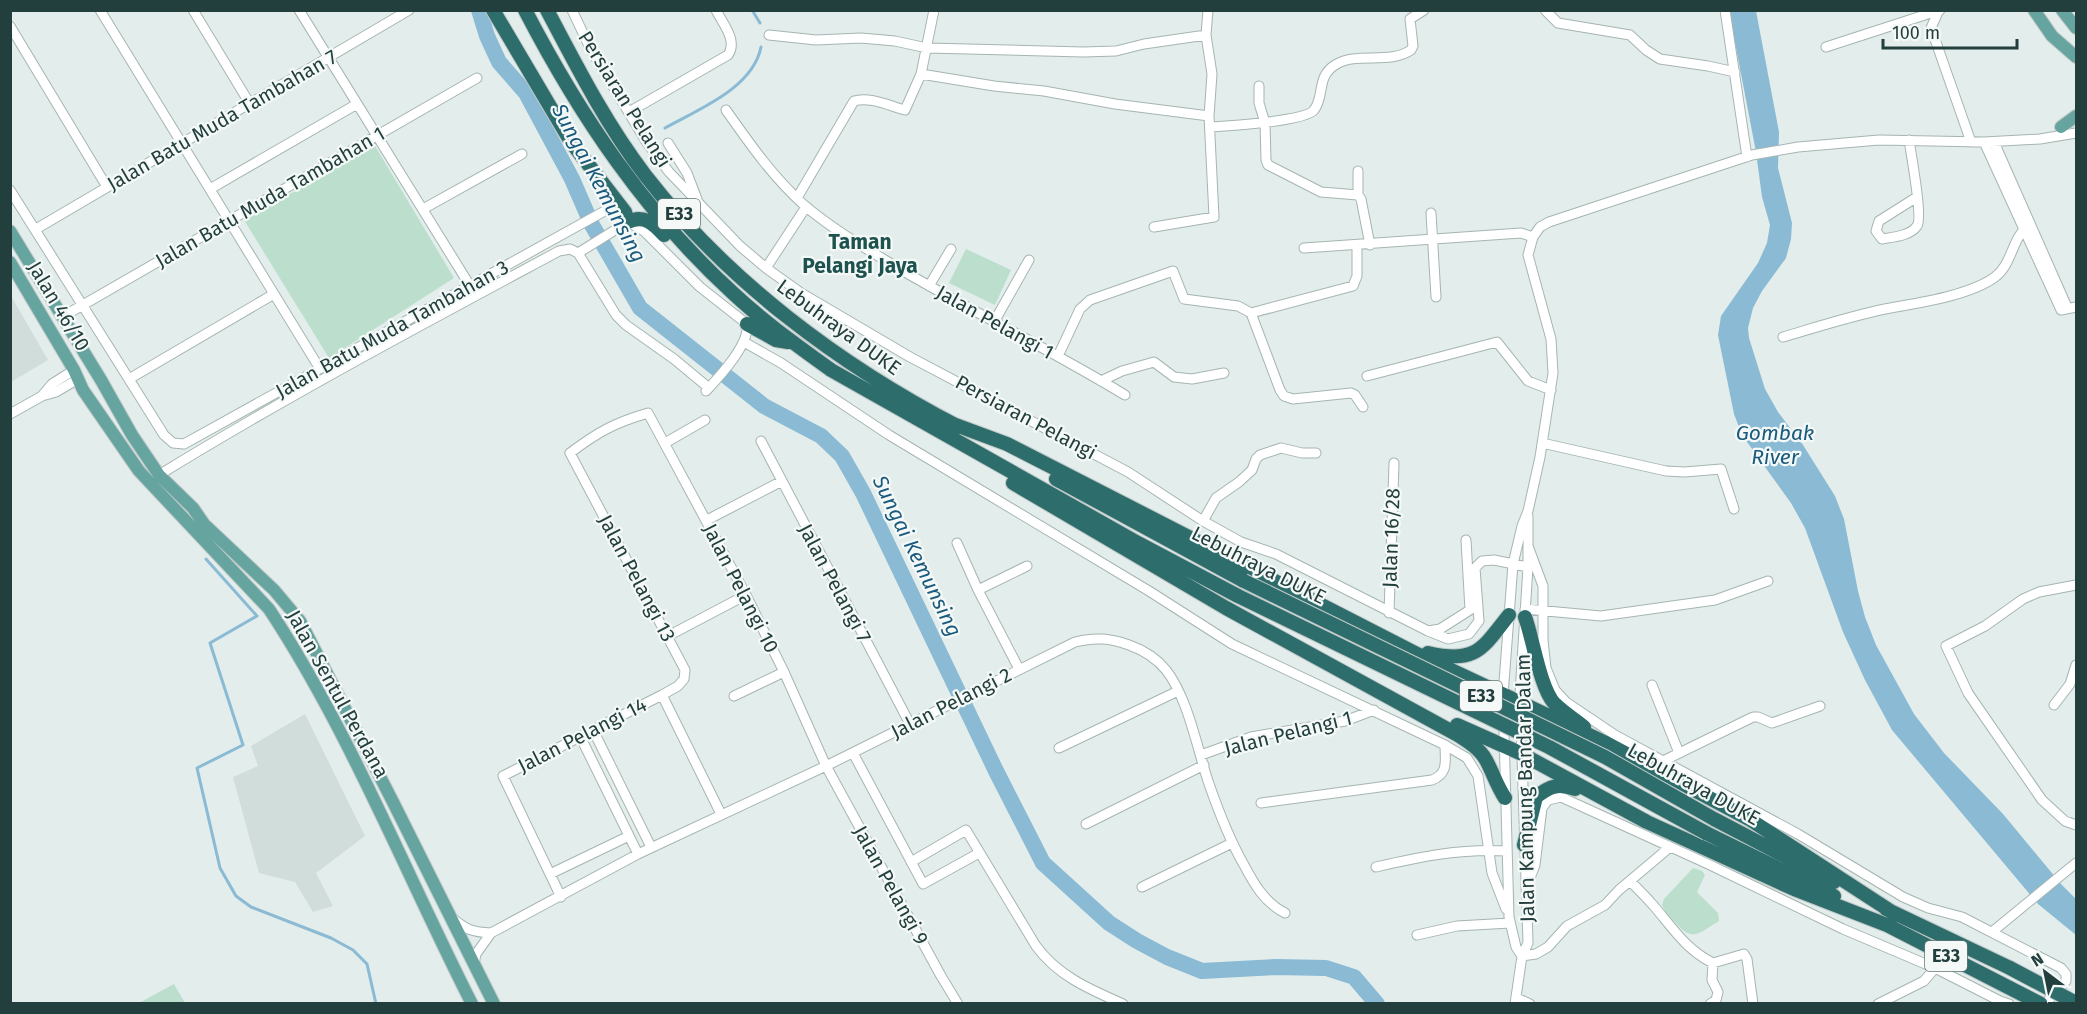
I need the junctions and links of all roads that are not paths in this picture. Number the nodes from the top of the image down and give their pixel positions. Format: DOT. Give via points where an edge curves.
graph roads {
  1 [pos="99,10"];
  2 [pos="193,10"];
  3 [pos="299,10"];
  4 [pos="409,10"];
  5 [pos="493,10"];
  6 [pos="525,10"];
  7 [pos="547,10"];
  8 [pos="572,10"];
  9 [pos="716,10"];
  10 [pos="934,10"];
  11 [pos="1208,10"];
  12 [pos="1424,10"];
  13 [pos="1545,10"];
  14 [pos="1725,10"];
  15 [pos="2034,10"];
  16 [pos="2062,10"];
  17 [pos="1939,11"];
  18 [pos="397,13"];
  19 [pos="10,26"];
  20 [pos="2076,28"];
  21 [pos="769,35"];
  22 [pos="1206,35"];
  23 [pos="2052,36"];
  24 [pos="1826,47"];
  25 [pos="927,48"];
  26 [pos="2076,57"];
  27 [pos="328,58"];
  28 [pos="2076,66"];
  29 [pos="1735,72"];
  30 [pos="921,74"];
  31 [pos="477,78"];
  32 [pos="1259,86"];
  33 [pos="250,104"];
  34 [pos="357,104"];
  35 [pos="726,110"];
  36 [pos="629,112"];
  37 [pos="1209,116"];
  38 [pos="2076,116"];
  39 [pos="2076,120"];
  40 [pos="1265,123"];
  41 [pos="1211,127"];
  42 [pos="2061,127"];
  43 [pos="2076,133"];
  44 [pos="377,135"];
  45 [pos="2034,139"];
  46 [pos="1909,140"];
  47 [pos="668,142"];
  48 [pos="1971,142"];
  49 [pos="1989,142"];
  50 [pos="182,144"];
  51 [pos="522,154"];
  52 [pos="1750,156"];
  53 [pos="1358,171"];
  54 [pos="107,187"];
  55 [pos="210,189"];
  56 [pos="10,190"];
  57 [pos="1358,195"];
  58 [pos="1917,197"];
  59 [pos="797,198"];
  60 [pos="699,204"];
  61 [pos="806,207"];
  62 [pos="610,208"];
  63 [pos="423,209"];
  64 [pos="1431,213"];
  65 [pos="229,220"];
  66 [pos="628,222"];
  67 [pos="1154,227"];
  68 [pos="2027,227"];
  69 [pos="36,229"];
  70 [pos="10,231"];
  71 [pos="1533,237"];
  72 [pos="1433,240"];
  73 [pos="1370,245"];
  74 [pos="1357,246"];
  75 [pos="1304,248"];
  76 [pos="951,249"];
  77 [pos="582,250"];
  78 [pos="1029,260"];
  79 [pos="10,262"];
  80 [pos="766,268"];
  81 [pos="470,285"];
  82 [pos="929,286"];
  83 [pos="274,294"];
  84 [pos="734,295"];
  85 [pos="476,296"];
  86 [pos="1436,297"];
  87 [pos="36,304"];
  88 [pos="83,305"];
  89 [pos="2068,308"];
  90 [pos="1251,313"];
  91 [pos="62,317"];
  92 [pos="994,322"];
  93 [pos="747,324"];
  94 [pos="1783,337"];
  95 [pos="744,342"];
  96 [pos="793,343"];
  97 [pos="59,344"];
  98 [pos="84,353"];
  99 [pos="1058,356"];
  100 [pos="320,369"];
  101 [pos="1224,373"];
  102 [pos="78,374"];
  103 [pos="1367,376"];
  104 [pos="129,379"];
  105 [pos="101,380"];
  106 [pos="1101,381"];
  107 [pos="1551,390"];
  108 [pos="1125,395"];
  109 [pos="1363,407"];
  110 [pos="10,414"];
  111 [pos="916,418"];
  112 [pos="705,420"];
  113 [pos="953,424"];
  114 [pos="761,441"];
  115 [pos="665,443"];
  116 [pos="1542,443"];
  117 [pos="570,453"];
  118 [pos="1316,453"];
  119 [pos="1394,462"];
  120 [pos="159,475"];
  121 [pos="782,481"];
  122 [pos="1734,509"];
  123 [pos="1528,511"];
  124 [pos="707,520"];
  125 [pos="1203,521"];
  126 [pos="1466,540"];
  127 [pos="957,543"];
  128 [pos="1528,546"];
  129 [pos="1514,564"];
  130 [pos="1027,566"];
  131 [pos="1528,567"];
  132 [pos="1768,581"];
  133 [pos="2076,585"];
  134 [pos="978,590"];
  135 [pos="746,596"];
  136 [pos="1474,607"];
  137 [pos="269,609"];
  138 [pos="1544,612"];
  139 [pos="1389,613"];
  140 [pos="1525,613"];
  141 [pos="1509,615"];
  142 [pos="296,624"];
  143 [pos="1428,631"];
  144 [pos="668,636"];
  145 [pos="292,645"];
  146 [pos="1403,647"];
  147 [pos="2076,665"];
  148 [pos="1019,669"];
  149 [pos="784,672"];
  150 [pos="1354,676"];
  151 [pos="1652,685"];
  152 [pos="1178,692"];
  153 [pos="662,695"];
  154 [pos="1503,695"];
  155 [pos="734,696"];
  156 [pos="1520,703"];
  157 [pos="2054,705"];
  158 [pos="1820,706"];
  159 [pos="1374,710"];
  160 [pos="910,724"];
  161 [pos="592,730"];
  162 [pos="580,736"];
  163 [pos="1604,742"];
  164 [pos="1445,744"];
  165 [pos="1504,747"];
  166 [pos="1059,748"];
  167 [pos="853,753"];
  168 [pos="1520,753"];
  169 [pos="1679,753"];
  170 [pos="1201,755"];
  171 [pos="1663,761"];
  172 [pos="1204,765"];
  173 [pos="826,766"];
  174 [pos="1594,794"];
  175 [pos="1505,798"];
  176 [pos="1261,803"];
  177 [pos="721,814"];
  178 [pos="1086,824"];
  179 [pos="2076,825"];
  180 [pos="629,836"];
  181 [pos="1232,843"];
  182 [pos="1524,845"];
  183 [pos="651,847"];
  184 [pos="1670,847"];
  185 [pos="1488,850"];
  186 [pos="1507,852"];
  187 [pos="979,853"];
  188 [pos="638,854"];
  189 [pos="911,862"];
  190 [pos="2074,864"];
  191 [pos="1376,867"];
  192 [pos="550,874"];
  193 [pos="1630,881"];
  194 [pos="1142,887"];
  195 [pos="1526,888"];
  196 [pos="561,897"];
  197 [pos="1892,912"];
  198 [pos="1285,913"];
  199 [pos="450,916"];
  200 [pos="1509,920"];
  201 [pos="1892,927"];
  202 [pos="1992,932"];
  203 [pos="491,933"];
  204 [pos="1417,935"];
  205 [pos="1522,956"];
  206 [pos="1713,963"];
  207 [pos="474,966"];
  208 [pos="1935,968"];
  209 [pos="1516,1001"];
  210 [pos="2076,1003"];
  211 [pos="472,1004"];
  212 [pos="494,1004"];
  213 [pos="958,1004"];
  214 [pos="1123,1004"];
  215 [pos="1530,1004"];
  216 [pos="1710,1004"];
  217 [pos="1753,1004"];
  218 [pos="1878,1004"];
  219 [pos="2009,1004"];
  220 [pos="2043,1004"];
  1 -- 50 [label="street"];
  2 -- 33 [label="street"];
  3 -- 27 [label="street"];
  4 -- 18 [label="street, Jalan Batu Muda Tambahan 7"];
  5 -- 66 [label="highway" via="571,142"];
  6 -- 84 [label="highway, Lebuhraya DUKE / E33" via="578,104 629,180 674,235"];
  7 -- 113 [label="highway, Lebuhraya DUKE / E33" via="594,100 645,175 693,230 747,283 804,329 886,386"];
  8 -- 36 [label="street, Persiaran Pelangi"];
  9 -- 36 [label="street" via="733,42 728,56"];
  10 -- 25 [label="street"];
  11 -- 22 [label="street"];
  12 -- 40 [label="street" via="1410,19 1411,50 1336,64 1322,80 1314,111"];
  13 -- 29 [label="street" via="1558,23 1630,35 1660,59"];
  14 -- 29 [label="street"];
  15 -- 23 [label="main road"];
  16 -- 20 [label="main road"];
  17 -- 24 [label="street"];
  17 -- 48 [label="street" via="1931,28"];
  18 -- 27 [label="street, Jalan Batu Muda Tambahan 7"];
  19 -- 54 [label="street"];
  21 -- 25 [label="street" via="816,40 861,38"];
  22 -- 25 [label="street" via="1116,51"];
  22 -- 37 [label="street" via="1212,74"];
  23 -- 26 [label="main road"];
  23 -- 28 [label="main road"];
  25 -- 30 [label="street"];
  27 -- 33 [label="street, Jalan Batu Muda Tambahan 7"];
  27 -- 34 [label="street"];
  29 -- 52 [label="street"];
  30 -- 37 [label="street"];
  30 -- 59 [label="street" via="905,110 854,101"];
  31 -- 44 [label="street, Jalan Batu Muda Tambahan 1"];
  32 -- 40 [label="street"];
  33 -- 50 [label="street, Jalan Batu Muda Tambahan 7"];
  34 -- 44 [label="street"];
  34 -- 55 [label="street"];
  35 -- 59 [label="street, Jalan Pelangi 1" via="765,165"];
  36 -- 60 [label="street, Persiaran Pelangi" via="669,172"];
  37 -- 41 [label="street"];
  38 -- 42 [label="main road"];
  39 -- 42 [label="street"];
  40 -- 41 [label="street"];
  40 -- 57 [label="street" via="1268,165 1321,192"];
  41 -- 67 [label="street" via="1214,218"];
  42 -- 45 [label="street"];
  43 -- 45 [label="street"];
  44 -- 63 [label="street"];
  44 -- 65 [label="street, Jalan Batu Muda Tambahan 1"];
  45 -- 49 [label="street"];
  46 -- 48 [label="street"];
  46 -- 52 [label="street" via="1798,147"];
  46 -- 58 [label="street"];
  47 -- 60 [label="street" via="687,173"];
  48 -- 49 [label="street"];
  49 -- 68 [label="street"];
  50 -- 54 [label="street, Jalan Batu Muda Tambahan 7"];
  50 -- 55 [label="street"];
  51 -- 63 [label="street"];
  52 -- 71 [label="street" via="1549,222"];
  53 -- 57 [label="street"];
  54 -- 69 [label="street, Jalan Batu Muda Tambahan 7"];
  55 -- 65 [label="street"];
  56 -- 69 [label="street"];
  57 -- 73 [label="street"];
  58 -- 58 [label="street" via="1879,221 1876,231 1882,239 1905,235 1917,226"];
  59 -- 61 [label="street, Jalan Pelangi 1"];
  60 -- 80 [label="street, Persiaran Pelangi"];
  61 -- 80 [label="street"];
  61 -- 82 [label="street, Jalan Pelangi 1"];
  62 -- 81 [label="street, Jalan Batu Muda Tambahan 3"];
  63 -- 81 [label="street"];
  64 -- 72 [label="street"];
  65 -- 83 [label="street"];
  65 -- 88 [label="street, Jalan Batu Muda Tambahan 1"];
  66 -- 77 [label="street"];
  66 -- 84 [label="highway" via="639,218 650,222 714,286"];
  66 -- 93 [label="street" via="644,231 700,287"];
  68 -- 89 [label="street"];
  68 -- 94 [label="street" via="1996,277 1972,288"];
  69 -- 88 [label="street"];
  70 -- 91 [label="main road, Jalan 46/10"];
  71 -- 72 [label="street" via="1521,233"];
  71 -- 107 [label="street, Jalan Kampung Bandar Dalam" via="1528,255 1553,351"];
  72 -- 73 [label="street"];
  72 -- 86 [label="street"];
  73 -- 74 [label="street"];
  74 -- 75 [label="street"];
  74 -- 90 [label="street" via="1353,286"];
  76 -- 82 [label="street"];
  77 -- 85 [label="street" via="559,251"];
  77 -- 95 [label="street" via="616,315 710,387"];
  78 -- 92 [label="street"];
  79 -- 87 [label="main road, Jalan 46/10"];
  80 -- 125 [label="street, Persiaran Pelangi" via="910,357 1128,472"];
  81 -- 85 [label="street"];
  81 -- 100 [label="street, Jalan Batu Muda Tambahan 3"];
  82 -- 92 [label="street, Jalan Pelangi 1"];
  83 -- 100 [label="street"];
  83 -- 104 [label="street"];
  84 -- 96 [label="highway, Lebuhraya DUKE / E33"];
  85 -- 120 [label="street"];
  87 -- 91 [label="main road"];
  87 -- 97 [label="main road, Jalan 46/10"];
  88 -- 91 [label="street, Jalan Batu Muda Tambahan 1"];
  88 -- 104 [label="street"];
  90 -- 99 [label="street" via="1238,306 1184,299 1175,273 1170,270 1090,300 1080,309"];
  90 -- 109 [label="street" via="1284,396 1293,399 1351,393"];
  91 -- 97 [label="main road"];
  91 -- 98 [label="main road, Jalan 46/10"];
  92 -- 99 [label="street, Jalan Pelangi 1"];
  93 -- 95 [label="street"];
  93 -- 96 [label="highway" via="776,340"];
  95 -- 159 [label="street" via="1232,644"];
  96 -- 111 [label="highway, Lebuhraya DUKE / E33"];
  97 -- 102 [label="main road, Jalan 46/10"];
  98 -- 102 [label="main road" via="85,363"];
  98 -- 105 [label="main road, Jalan 46/10"];
  99 -- 106 [label="street, Jalan Pelangi 1"];
  100 -- 104 [label="street, Jalan Batu Muda Tambahan 3" via="184,444 173,443 164,435"];
  101 -- 106 [label="street" via="1192,379 1174,377 1154,362"];
  102 -- 105 [label="main road" via="91,374"];
  102 -- 110 [label="street" via="52,384 42,396"];
  102 -- 137 [label="main road, Jalan Sentul Perdana" via="95,409 139,471"];
  103 -- 107 [label="street" via="1497,342 1528,381"];
  105 -- 120 [label="main road, Jalan Sentul Perdana"];
  106 -- 108 [label="street, Jalan Pelangi 1"];
  107 -- 116 [label="street, Jalan Kampung Bandar Dalam"];
  111 -- 150 [label="highway" via="951,446 1140,560"];
  111 -- 201 [label="highway, Lebuhraya DUKE / E33, bridge" via="1238,596 1549,747 1706,833"];
  112 -- 115 [label="street"];
  113 -- 146 [label="highway" via="1007,444"];
  113 -- 197 [label="highway, Lebuhraya DUKE / E33, bridge" via="1244,581 1605,757"];
  114 -- 121 [label="street, Jalan Pelangi 7"];
  115 -- 117 [label="street, Jalan Pelangi 10" via="648,413 619,422"];
  115 -- 124 [label="street, Jalan Pelangi 10"];
  116 -- 122 [label="street" via="1666,471 1721,469"];
  116 -- 123 [label="street, Jalan Kampung Bandar Dalam"];
  117 -- 144 [label="street, Jalan Pelangi 13"];
  118 -- 125 [label="street" via="1281,448 1260,455 1252,470 1216,498"];
  119 -- 139 [label="street, Jalan 16/28"];
  120 -- 142 [label="main road, Jalan Sentul Perdana" via="292,610"];
  121 -- 124 [label="street"];
  121 -- 160 [label="street, Jalan Pelangi 7"];
  123 -- 128 [label="street, Jalan Kampung Bandar Dalam"];
  123 -- 129 [label="street, Jalan Kampung Bandar Dalam"];
  124 -- 135 [label="street, Jalan Pelangi 10"];
  125 -- 139 [label="street, Persiaran Pelangi"];
  126 -- 136 [label="street"];
  127 -- 134 [label="street"];
  128 -- 131 [label="street, Jalan Kampung Bandar Dalam"];
  128 -- 138 [label="street" via="1543,586"];
  129 -- 131 [label="street, Persiaran Pelangi"];
  129 -- 136 [label="street, Persiaran Pelangi" via="1482,561 1475,568"];
  129 -- 141 [label="street, Jalan Kampung Bandar Dalam"];
  130 -- 134 [label="street"];
  131 -- 140 [label="street, Jalan Kampung Bandar Dalam"];
  132 -- 138 [label="street" via="1715,600 1601,616"];
  133 -- 179 [label="street" via="2023,599 1985,626 1946,646 1968,693 2042,800"];
  134 -- 148 [label="street"];
  135 -- 144 [label="street"];
  135 -- 149 [label="street, Jalan Pelangi 10"];
  136 -- 143 [label="street" via="1440,629"];
  136 -- 143 [label="street, Persiaran Pelangi" via="1479,621 1469,634 1448,639"];
  137 -- 142 [label="main road"];
  137 -- 145 [label="main road, Jalan Sentul Perdana"];
  138 -- 140 [label="street"];
  138 -- 171 [label="street" via="1545,661 1555,690 1579,713"];
  139 -- 143 [label="street, Persiaran Pelangi"];
  140 -- 156 [label="street, Jalan Kampung Bandar Dalam"];
  140 -- 163 [label="highway" via="1550,696"];
  141 -- 146 [label="highway" via="1483,648 1468,656 1442,656"];
  141 -- 154 [label="street, Jalan Kampung Bandar Dalam"];
  142 -- 145 [label="main road"];
  142 -- 199 [label="main road, Jalan Sentul Perdana" via="313,644"];
  144 -- 153 [label="street, Jalan Pelangi 13" via="685,670 678,686"];
  145 -- 211 [label="main road, Jalan Sentul Perdana" via="349,751"];
  146 -- 154 [label="highway"];
  147 -- 157 [label="street" via="2070,684"];
  148 -- 152 [label="street, Jalan Pelangi 2" via="1075,642 1112,639 1151,656 1166,670"];
  148 -- 160 [label="street, Jalan Pelangi 2"];
  149 -- 155 [label="street"];
  149 -- 173 [label="street, Jalan Pelangi 10"];
  150 -- 165 [label="highway"];
  150 -- 175 [label="highway" via="1471,743 1486,760"];
  151 -- 169 [label="street"];
  152 -- 166 [label="street"];
  152 -- 170 [label="street, Jalan Pelangi 2"];
  153 -- 161 [label="street, Jalan Pelangi 14"];
  153 -- 177 [label="street"];
  154 -- 156 [label="highway"];
  154 -- 165 [label="street, Jalan Kampung Bandar Dalam"];
  156 -- 163 [label="highway"];
  156 -- 168 [label="street, Jalan Kampung Bandar Dalam"];
  158 -- 169 [label="street" via="1772,723 1752,717"];
  159 -- 164 [label="street"];
  159 -- 170 [label="street, Jalan Pelangi 1" via="1345,721 1251,737"];
  160 -- 167 [label="street, Jalan Pelangi 2"];
  161 -- 162 [label="street, Jalan Pelangi 14"];
  161 -- 183 [label="street"];
  162 -- 180 [label="street"];
  162 -- 192 [label="street, Jalan Pelangi 14" via="503,776"];
  163 -- 197 [label="highway" via="1749,819"];
  164 -- 176 [label="street" via="1444,771 1432,780"];
  164 -- 185 [label="street" via="1467,758 1478,776"];
  165 -- 168 [label="highway"];
  165 -- 175 [label="street, Jalan Kampung Bandar Dalam"];
  167 -- 173 [label="street, Jalan Pelangi 2"];
  167 -- 189 [label="street"];
  168 -- 174 [label="highway"];
  168 -- 182 [label="street, Jalan Kampung Bandar Dalam"];
  169 -- 171 [label="street"];
  170 -- 172 [label="street, Jalan Pelangi 2"];
  171 -- 202 [label="street" via="1798,834 1903,897"];
  172 -- 178 [label="street"];
  172 -- 181 [label="street, Jalan Pelangi 2"];
  173 -- 177 [label="street, Jalan Pelangi 2"];
  173 -- 213 [label="street, Jalan Pelangi 9"];
  174 -- 182 [label="highway" via="1562,785 1544,791 1536,797"];
  174 -- 201 [label="highway" via="1794,889"];
  175 -- 186 [label="street, Jalan Kampung Bandar Dalam"];
  177 -- 183 [label="street, Jalan Pelangi 2"];
  180 -- 188 [label="street"];
  180 -- 192 [label="street"];
  181 -- 194 [label="street"];
  181 -- 198 [label="street, Jalan Pelangi 2" via="1254,884 1275,908"];
  182 -- 195 [label="street, Jalan Kampung Bandar Dalam"];
  183 -- 188 [label="street, Jalan Pelangi 2"];
  184 -- 193 [label="street"];
  184 -- 195 [label="street" via="1569,800 1554,797 1542,808 1535,865"];
  184 -- 208 [label="street"];
  185 -- 186 [label="street"];
  185 -- 191 [label="street" via="1420,857"];
  185 -- 200 [label="street"];
  186 -- 200 [label="street, Jalan Kampung Bandar Dalam"];
  187 -- 189 [label="street" via="922,884"];
  187 -- 189 [label="street" via="966,830"];
  187 -- 214 [label="street" via="1048,962 1081,985"];
  188 -- 196 [label="street, Jalan Pelangi 2"];
  190 -- 202 [label="street"];
  192 -- 196 [label="street"];
  193 -- 205 [label="street" via="1605,905 1567,926 1548,947"];
  193 -- 206 [label="street" via="1678,937"];
  195 -- 205 [label="street, Jalan Kampung Bandar Dalam" via="1528,943"];
  196 -- 203 [label="street, Jalan Pelangi 2"];
  197 -- 210 [label="highway, Lebuhraya DUKE / E33, bridge"];
  199 -- 203 [label="street" via="465,929"];
  199 -- 207 [label="main road, Jalan Sentul Perdana"];
  200 -- 204 [label="street"];
  200 -- 205 [label="street, Jalan Kampung Bandar Dalam"];
  201 -- 220 [label="highway, Lebuhraya DUKE / E33"];
  202 -- 220 [label="street" via="2066,974 2066,981"];
  203 -- 207 [label="street" via="476,954"];
  205 -- 209 [label="street, Jalan Kampung Bandar Dalam"];
  206 -- 216 [label="street" via="1712,980 1718,992"];
  206 -- 217 [label="street" via="1744,954"];
  207 -- 212 [label="main road, Jalan Sentul Perdana"];
  208 -- 218 [label="street" via="1924,981"];
  208 -- 219 [label="street"];
  209 -- 215 [label="street"];
}
